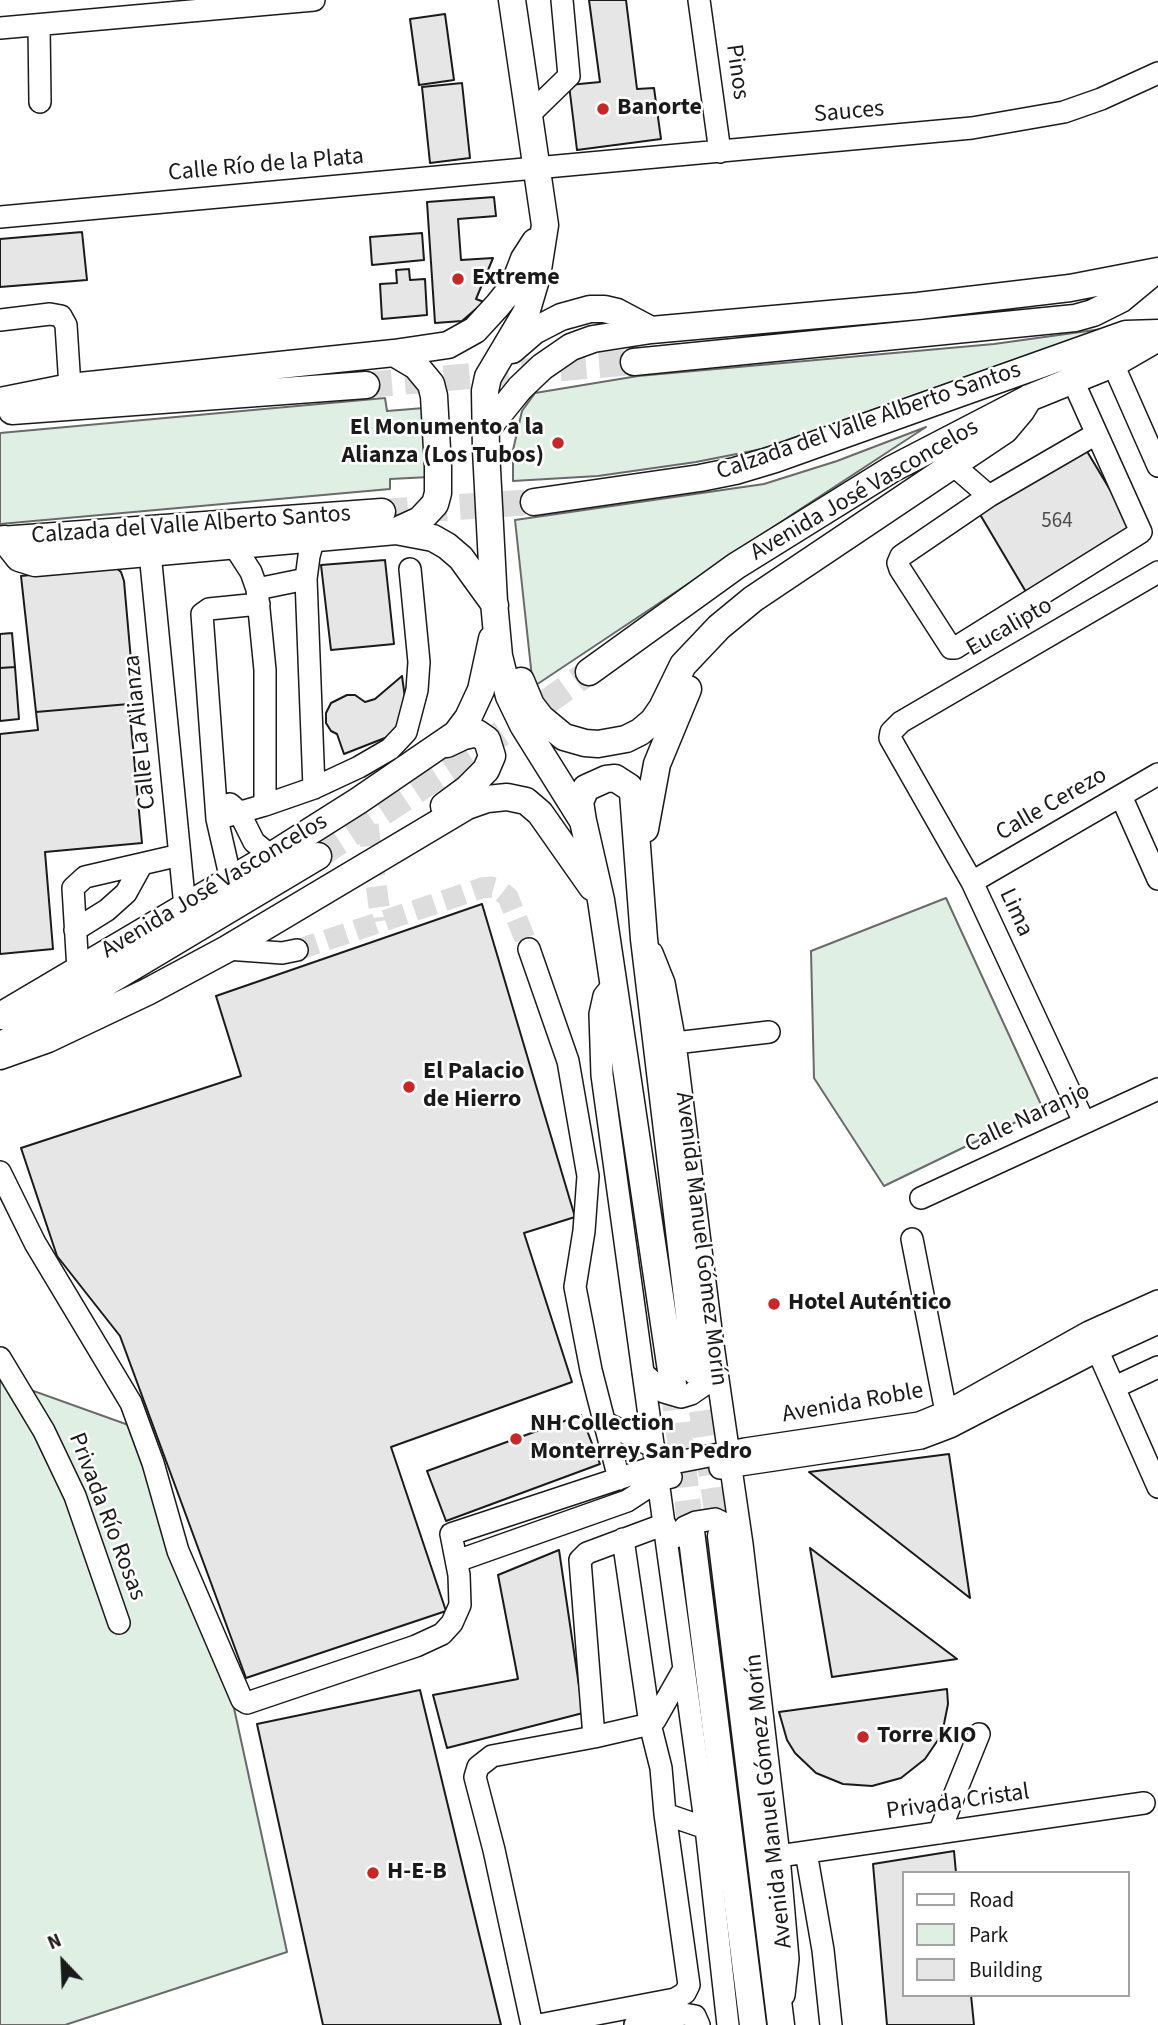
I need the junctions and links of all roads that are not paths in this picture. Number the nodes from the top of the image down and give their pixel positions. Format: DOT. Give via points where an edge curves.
graph roads {
  1 [pos="314,0"];
  2 [pos="512,0"];
  3 [pos="562,0"];
  4 [pos="699,0"];
  5 [pos="39,25"];
  6 [pos="0,29"];
  7 [pos="1158,73"];
  8 [pos="40,102"];
  9 [pos="530,114"];
  10 [pos="720,152"];
  11 [pos="536,168"];
  12 [pos="0,217"];
  13 [pos="545,225"];
  14 [pos="1155,272"];
  15 [pos="0,320"];
  16 [pos="651,330"];
  17 [pos="1158,333"];
  18 [pos="1158,338"];
  19 [pos="394,353"];
  20 [pos="634,362"];
  21 [pos="1113,364"];
  22 [pos="494,366"];
  23 [pos="1073,381"];
  24 [pos="366,385"];
  25 [pos="70,387"];
  26 [pos="1029,398"];
  27 [pos="0,401"];
  28 [pos="0,412"];
  29 [pos="486,430"];
  30 [pos="1096,434"];
  31 [pos="952,464"];
  32 [pos="1158,466"];
  33 [pos="989,496"];
  34 [pos="534,502"];
  35 [pos="389,521"];
  36 [pos="314,537"];
  37 [pos="2,540"];
  38 [pos="233,544"];
  39 [pos="150,553"];
  40 [pos="410,569"];
  41 [pos="1158,572"];
  42 [pos="306,579"];
  43 [pos="258,596"];
  44 [pos="495,611"];
  45 [pos="706,642"];
  46 [pos="589,672"];
  47 [pos="891,732"];
  48 [pos="427,754"];
  49 [pos="1158,774"];
  50 [pos="314,788"];
  51 [pos="215,792"];
  52 [pos="1121,796"];
  53 [pos="265,804"];
  54 [pos="239,812"];
  55 [pos="217,819"];
  56 [pos="583,821"];
  57 [pos="180,855"];
  58 [pos="271,856"];
  59 [pos="318,856"];
  60 [pos="381,856"];
  61 [pos="142,864"];
  62 [pos="640,869"];
  63 [pos="231,880"];
  64 [pos="1158,880"];
  65 [pos="972,882"];
  66 [pos="601,900"];
  67 [pos="185,907"];
  68 [pos="75,930"];
  69 [pos="644,939"];
  70 [pos="227,949"];
  71 [pos="529,949"];
  72 [pos="298,950"];
  73 [pos="78,970"];
  74 [pos="613,985"];
  75 [pos="0,1016"];
  76 [pos="769,1032"];
  77 [pos="675,1043"];
  78 [pos="0,1046"];
  79 [pos="0,1056"];
  80 [pos="602,1075"];
  81 [pos="1158,1089"];
  82 [pos="1084,1122"];
  83 [pos="0,1172"];
  84 [pos="588,1175"];
  85 [pos="921,1198"];
  86 [pos="912,1239"];
  87 [pos="1158,1301"];
  88 [pos="1158,1323"];
  89 [pos="1093,1342"];
  90 [pos="0,1357"];
  91 [pos="706,1367"];
  92 [pos="1158,1367"];
  93 [pos="643,1373"];
  94 [pos="673,1384"];
  95 [pos="1115,1387"];
  96 [pos="946,1412"];
  97 [pos="606,1423"];
  98 [pos="730,1460"];
  99 [pos="657,1464"];
  100 [pos="619,1479"];
  101 [pos="1158,1487"];
  102 [pos="665,1524"];
  103 [pos="691,1531"];
  104 [pos="623,1539"];
  105 [pos="732,1539"];
  106 [pos="669,1556"];
  107 [pos="457,1561"];
  108 [pos="119,1623"];
  109 [pos="684,1669"];
  110 [pos="650,1724"];
  111 [pos="979,1734"];
  112 [pos="594,1737"];
  113 [pos="1144,1803"];
  114 [pos="665,1814"];
  115 [pos="706,1828"];
  116 [pos="939,1833"];
  117 [pos="806,1852"];
  118 [pos="779,1856"];
  119 [pos="781,2021"];
  120 [pos="532,2025"];
  121 [pos="539,2025"];
  122 [pos="635,2025"];
  123 [pos="699,2025"];
  124 [pos="728,2025"];
  125 [pos="753,2025"];
  126 [pos="831,2025"];
  1 -- 5 [label="street"];
  2 -- 9 [label="main road, Avenida Manuel Gómez Morín"];
  3 -- 9 [label="street" via="569,76"];
  4 -- 10 [label="street, Pinos"];
  5 -- 6 [label="street"];
  5 -- 8 [label="street"];
  7 -- 10 [label="street, Sauces" via="1065,112 1027,120"];
  9 -- 11 [label="main road, Avenida Manuel Gómez Morín"];
  10 -- 11 [label="street, Sauces"];
  11 -- 12 [label="street, Calle Río de la Plata"];
  11 -- 13 [label="main road, Avenida Manuel Gómez Morín"];
  13 -- 19 [label="main road" via="514,285 475,330 448,345"];
  13 -- 22 [label="main road, Avenida Manuel Gómez Morín" via="530,303"];
  14 -- 16 [label="main road" via="1070,288 918,306"];
  14 -- 20 [label="main road, Calzada del Valle Alberto Santos" via="1121,299 1075,318"];
  15 -- 25 [label="street" via="61,316 66,325"];
  16 -- 22 [label="main road" via="617,312 577,312 534,331"];
  16 -- 29 [label="main road" via="593,339 554,357 520,388"];
  17 -- 34 [label="main road, Calzada del Valle Alberto Santos" via="1126,334 735,471"];
  18 -- 21 [label="main road, Avenida José Vasconcelos"];
  19 -- 25 [label="main road"];
  19 -- 35 [label="main road" via="415,366 435,396 438,493 435,505 420,520"];
  21 -- 23 [label="main road, Avenida José Vasconcelos"];
  21 -- 32 [label="street"];
  22 -- 29 [label="main road, Avenida Manuel Gómez Morín" via="485,391"];
  23 -- 26 [label="main road, Avenida José Vasconcelos"];
  23 -- 30 [label="street"];
  24 -- 28 [label="main road"];
  25 -- 27 [label="main road"];
  26 -- 31 [label="main road" via="1005,430"];
  26 -- 46 [label="main road, Avenida José Vasconcelos" via="884,474 736,566"];
  29 -- 44 [label="main road, Avenida Manuel Gómez Morín"];
  30 -- 33 [label="street"];
  30 -- 33 [label="street" via="1140,534 951,648 899,560"];
  31 -- 33 [label="street"];
  31 -- 45 [label="main road" via="752,599"];
  35 -- 36 [label="main road"];
  35 -- 37 [label="main road, Calzada del Valle Alberto Santos"];
  35 -- 44 [label="main road" via="447,546 461,558"];
  36 -- 38 [label="main road"];
  36 -- 42 [label="street"];
  37 -- 39 [label="main road" via="19,558 35,563"];
  38 -- 39 [label="main road"];
  38 -- 43 [label="street" via="251,572"];
  39 -- 57 [label="street, Calle La Alianza"];
  40 -- 50 [label="street" via="419,663 406,732 390,749"];
  41 -- 47 [label="street, Eucalipto"];
  42 -- 43 [label="street"];
  42 -- 50 [label="street"];
  43 -- 51 [label="street" via="202,614"];
  43 -- 53 [label="street" via="265,670"];
  44 -- 45 [label="main road" via="531,705 551,728 585,743 611,743 653,721 683,665"];
  44 -- 48 [label="main road" via="475,707 456,734"];
  44 -- 56 [label="main road, Avenida Manuel Gómez Morín" via="509,696"];
  45 -- 62 [label="main road" via="657,764"];
  47 -- 65 [label="street, Lima" via="892,746"];
  48 -- 58 [label="main road, Avenida José Vasconcelos"];
  48 -- 60 [label="main road" via="477,733 488,740 492,756 486,770 467,789"];
  49 -- 52 [label="street, Calle Cerezo"];
  50 -- 53 [label="street"];
  51 -- 54 [label="street"];
  51 -- 55 [label="street"];
  52 -- 64 [label="street"];
  52 -- 65 [label="street, Calle Cerezo"];
  53 -- 54 [label="street"];
  54 -- 55 [label="street"];
  54 -- 58 [label="street" via="254,842"];
  55 -- 63 [label="street"];
  56 -- 62 [label="main road" via="580,802 586,788 606,779 624,782 633,793"];
  56 -- 66 [label="main road, Avenida Manuel Gómez Morín"];
  57 -- 61 [label="street"];
  57 -- 67 [label="street, Calle La Alianza"];
  58 -- 63 [label="main road, Avenida José Vasconcelos"];
  59 -- 78 [label="main road, Avenida José Vasconcelos"];
  60 -- 66 [label="main road" via="467,806 487,799 519,799 540,813"];
  60 -- 70 [label="main road"];
  61 -- 68 [label="street" via="126,894"];
  61 -- 68 [label="street" via="85,877 73,888"];
  62 -- 69 [label="main road"];
  63 -- 67 [label="main road, Avenida José Vasconcelos"];
  65 -- 82 [label="street, Lima"];
  66 -- 74 [label="main road, Avenida Manuel Gómez Morín"];
  67 -- 73 [label="main road, Avenida José Vasconcelos"];
  68 -- 73 [label="street"];
  69 -- 77 [label="street, Avenida Manuel Gómez Morín" via="659,966"];
  69 -- 91 [label="main road, Avenida Manuel Gómez Morín"];
  70 -- 72 [label="street"];
  70 -- 79 [label="main road" via="48,1039"];
  71 -- 84 [label="street" via="568,1060"];
  73 -- 75 [label="main road, Avenida José Vasconcelos"];
  74 -- 80 [label="street" via="604,996 600,1014"];
  74 -- 94 [label="main road, Avenida Manuel Gómez Morín"];
  76 -- 77 [label="street"];
  77 -- 91 [label="street, Avenida Manuel Gómez Morín"];
  80 -- 84 [label="street"];
  80 -- 93 [label="street"];
  81 -- 82 [label="street, Calle Naranjo"];
  82 -- 85 [label="street, Calle Naranjo"];
  83 -- 107 [label="street" via="35,1243 131,1403 178,1551 242,1700 247,1703 273,1696 442,1634 460,1605"];
  84 -- 97 [label="street" via="575,1287"];
  86 -- 96 [label="street"];
  87 -- 89 [label="street, Avenida Roble"];
  88 -- 89 [label="street, Avenida Roble"];
  89 -- 95 [label="street"];
  89 -- 96 [label="street, Avenida Roble"];
  89 -- 98 [label="street, Avenida Roble" via="950,1427 921,1438"];
  90 -- 108 [label="street, Privada Río Rosas" via="70,1484"];
  91 -- 93 [label="street" via="704,1385 681,1396 664,1392"];
  91 -- 98 [label="street, Avenida Manuel Gómez Morín"];
  92 -- 95 [label="street"];
  93 -- 99 [label="street"];
  95 -- 101 [label="street"];
  96 -- 98 [label="street, Avenida Roble" via="882,1430 745,1449"];
  97 -- 99 [label="street"];
  97 -- 100 [label="street"];
  98 -- 99 [label="street, Avenida Roble"];
  98 -- 105 [label="street, Avenida Manuel Gómez Morín"];
  99 -- 100 [label="street"];
  99 -- 102 [label="street"];
  99 -- 107 [label="street" via="627,1500"];
  100 -- 107 [label="street" via="451,1534"];
  102 -- 104 [label="street"];
  102 -- 106 [label="street"];
  103 -- 125 [label="main road, Avenida Manuel Gómez Morín"];
  104 -- 110 [label="street"];
  104 -- 112 [label="street" via="580,1560"];
  105 -- 106 [label="street" via="723,1523 707,1519 679,1532"];
  105 -- 118 [label="street, Avenida Manuel Gómez Morín"];
  105 -- 119 [label="main road, Avenida Manuel Gómez Morín"];
  106 -- 109 [label="street"];
  109 -- 110 [label="street"];
  109 -- 115 [label="street"];
  110 -- 112 [label="street"];
  110 -- 114 [label="street" via="662,1768"];
  111 -- 116 [label="street"];
  112 -- 120 [label="street" via="492,1756 478,1767 475,1777"];
  113 -- 116 [label="street, Privada Cristal"];
  114 -- 115 [label="street"];
  114 -- 121 [label="street" via="689,1985 680,1997"];
  115 -- 124 [label="street"];
  116 -- 117 [label="street, Privada Cristal"];
  117 -- 118 [label="street, Privada Cristal"];
  117 -- 126 [label="street"];
  118 -- 119 [label="street, Avenida Manuel Gómez Morín" via="788,1959"];
  122 -- 123 [label="street" via="684,2014 695,2016"];
}
